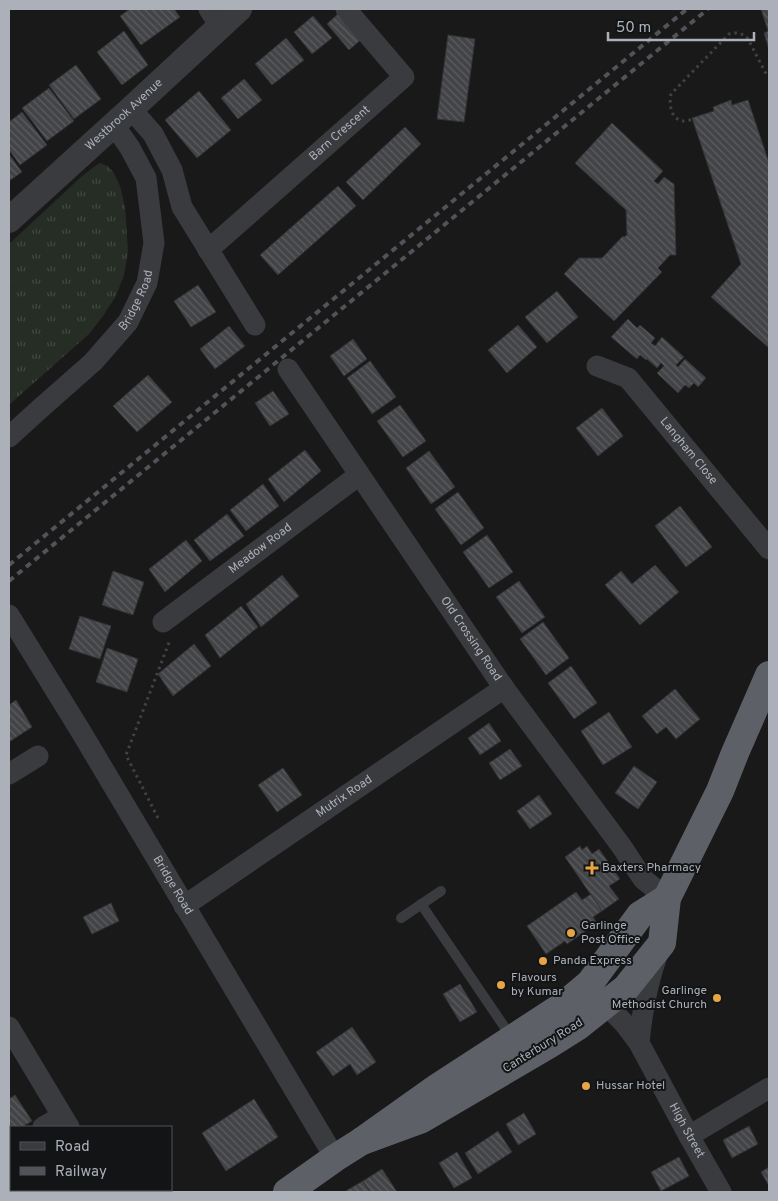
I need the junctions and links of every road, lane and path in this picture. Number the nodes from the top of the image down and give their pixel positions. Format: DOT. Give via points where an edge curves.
graph roads {
  1 [pos="239,9"];
  2 [pos="346,9"];
  3 [pos="215,18"];
  4 [pos="769,76"];
  5 [pos="122,117"];
  6 [pos="691,120"];
  7 [pos="9,220"];
  8 [pos="208,250"];
  9 [pos="255,325"];
  10 [pos="597,366"];
  11 [pos="288,369"];
  12 [pos="9,438"];
  13 [pos="359,475"];
  14 [pos="769,549"];
  15 [pos="9,615"];
  16 [pos="163,622"];
  17 [pos="769,675"];
  18 [pos="504,688"];
  19 [pos="38,756"];
  20 [pos="9,774"];
  21 [pos="162,826"];
  22 [pos="441,891"];
  23 [pos="667,898"];
  24 [pos="421,904"];
  25 [pos="184,906"];
  26 [pos="401,918"];
  27 [pos="662,942"];
  28 [pos="598,994"];
  29 [pos="9,1027"];
  30 [pos="512,1039"];
  31 [pos="639,1043"];
  32 [pos="769,1088"];
  33 [pos="65,1122"];
  34 [pos="47,1126"];
  35 [pos="689,1136"];
  36 [pos="362,1142"];
  37 [pos="335,1158"];
  38 [pos="292,1190"];
  39 [pos="722,1192"];
  1 -- 3 [label="street, Westbrook Avenue"];
  2 -- 8 [label="street, Barn Crescent" via="404,77"];
  3 -- 5 [label="street, Westbrook Avenue"];
  4 -- 6 [label="path" via="745,35 730,34 671,94 672,113 683,121"];
  5 -- 7 [label="street, Westbrook Avenue"];
  5 -- 8 [label="street" via="153,134 172,170 182,207"];
  5 -- 12 [label="street, Bridge Road" via="130,148 146,178 154,243 147,283 128,322 93,362"];
  8 -- 9 [label="street"];
  10 -- 14 [label="street, Langham Close" via="628,378"];
  11 -- 13 [label="street, Old Crossing Road"];
  13 -- 16 [label="street, Meadow Road"];
  13 -- 18 [label="street, Old Crossing Road"];
  15 -- 25 [label="street, Bridge Road"];
  16 -- 21 [label="path" via="171,636 126,756"];
  17 -- 23 [label="highway" via="720,791"];
  18 -- 23 [label="street, Old Crossing Road" via="643,879"];
  18 -- 25 [label="street, Mutrix Road"];
  19 -- 20 [label="street"];
  22 -- 24 [label="lane"];
  23 -- 27 [label="highway"];
  23 -- 28 [label="highway, Canterbury Road" via="640,915"];
  24 -- 26 [label="lane"];
  24 -- 30 [label="lane, Canterbury Road"];
  25 -- 37 [label="street, Bridge Road"];
  27 -- 28 [label="highway, Canterbury Road" via="626,988"];
  27 -- 31 [label="street" via="645,995"];
  28 -- 30 [label="highway, Canterbury Road" via="564,1005"];
  28 -- 31 [label="street, High Street"];
  28 -- 36 [label="highway, Canterbury Road" via="577,1026 550,1044 422,1119"];
  29 -- 33 [label="street"];
  30 -- 36 [label="highway, Canterbury Road" via="438,1086"];
  31 -- 35 [label="street, High Street"];
  32 -- 35 [label="street"];
  33 -- 34 [label="street"];
  35 -- 39 [label="street, High Street"];
  36 -- 37 [label="highway, Canterbury Road"];
  37 -- 38 [label="highway, Canterbury Road"];
}
